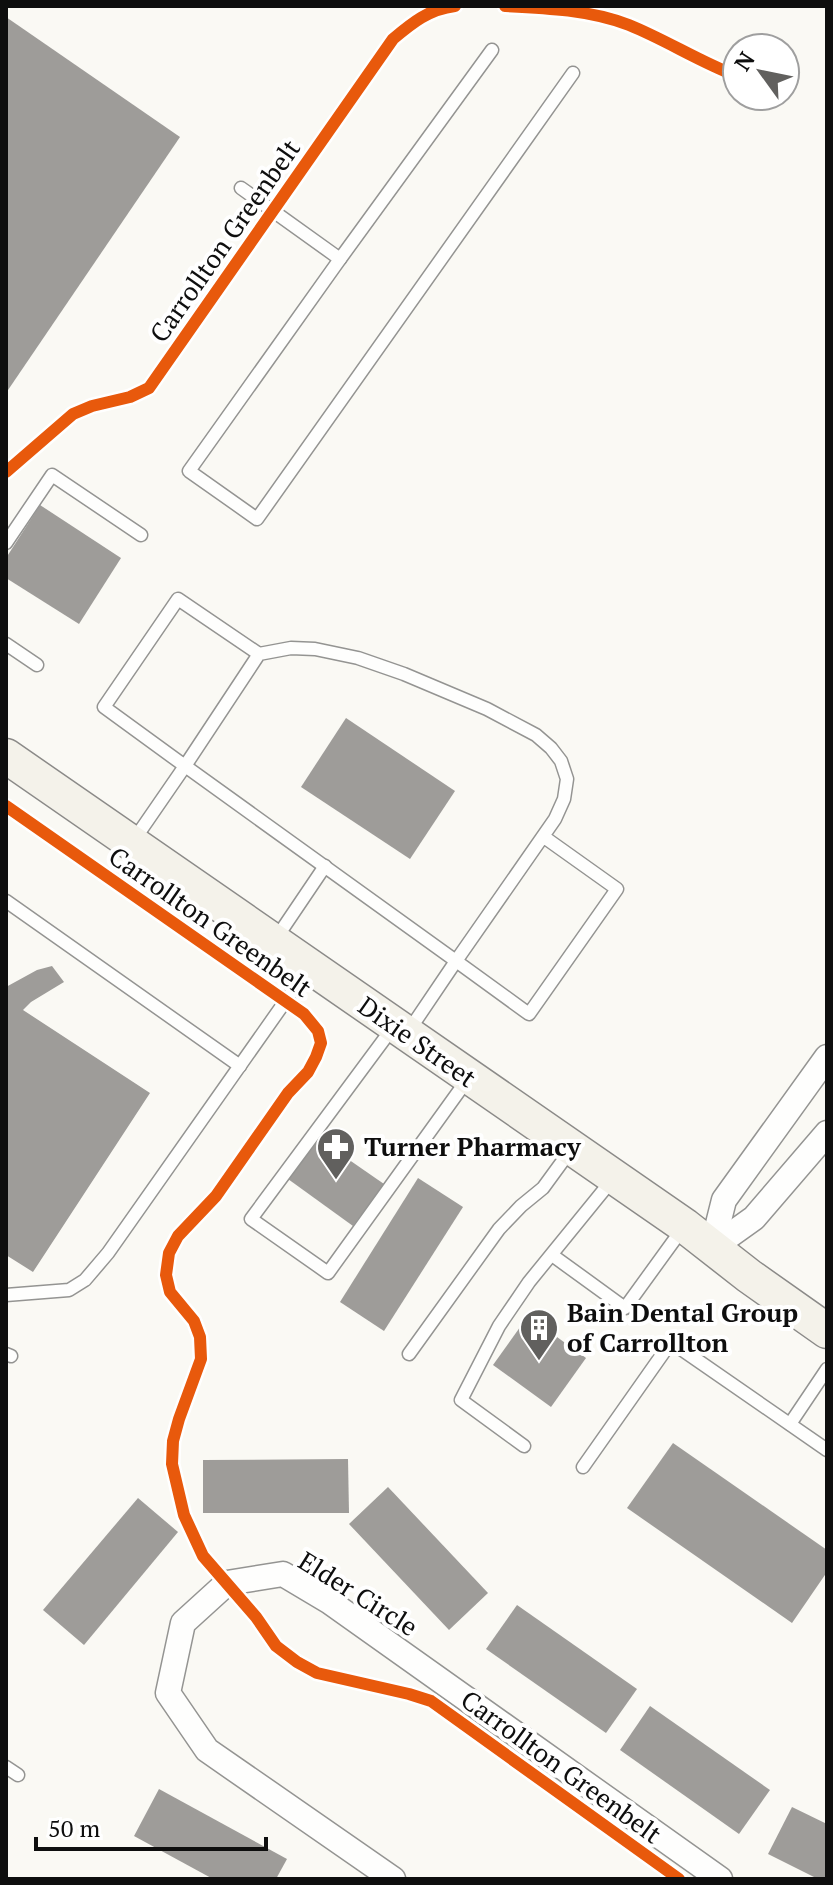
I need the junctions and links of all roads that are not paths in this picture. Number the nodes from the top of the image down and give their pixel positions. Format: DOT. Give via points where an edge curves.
graph roads {
  1 [pos="492,50"];
  2 [pos="573,73"];
  3 [pos="241,188"];
  4 [pos="340,259"];
  5 [pos="141,535"];
  6 [pos="6,543"];
  7 [pos="6,644"];
  8 [pos="259,654"];
  9 [pos="37,665"];
  10 [pos="6,756"];
  11 [pos="185,766"];
  12 [pos="544,837"];
  13 [pos="131,844"];
  14 [pos="325,866"];
  15 [pos="6,901"];
  16 [pos="273,942"];
  17 [pos="456,961"];
  18 [pos="309,967"];
  19 [pos="400,1030"];
  20 [pos="827,1057"];
  21 [pos="240,1066"];
  22 [pos="468,1077"];
  23 [pos="827,1133"];
  24 [pos="572,1149"];
  25 [pos="614,1178"];
  26 [pos="685,1226"];
  27 [pos="712,1248"];
  28 [pos="552,1255"];
  29 [pos="6,1295"];
  30 [pos="827,1331"];
  31 [pos="409,1354"];
  32 [pos="827,1369"];
  33 [pos="790,1424"];
  34 [pos="524,1446"];
  35 [pos="827,1450"];
  36 [pos="583,1467"];
  37 [pos="6,1767"];
  38 [pos="18,1775"];
  39 [pos="393,1879"];
  40 [pos="720,1879"];
  1 -- 4 [label="lane"];
  2 -- 4 [label="lane" via="257,519 189,471"];
  3 -- 4 [label="lane"];
  5 -- 6 [label="lane" via="52,475"];
  7 -- 9 [label="lane"];
  8 -- 11 [label="lane"];
  8 -- 11 [label="lane" via="178,599 104,707"];
  8 -- 12 [label="lane" via="291,648 358,658 487,709 536,735 561,761 567,779 564,799"];
  10 -- 13 [label="street, Dixie Street"];
  11 -- 13 [label="lane"];
  11 -- 14 [label="lane"];
  12 -- 17 [label="lane"];
  12 -- 17 [label="lane" via="617,889 529,1014"];
  13 -- 16 [label="street, Dixie Street"];
  14 -- 16 [label="lane"];
  14 -- 17 [label="lane"];
  15 -- 21 [label="lane"];
  16 -- 18 [label="street, Dixie Street"];
  17 -- 19 [label="lane"];
  18 -- 19 [label="street, Dixie Street"];
  18 -- 21 [label="lane"];
  19 -- 22 [label="street, Dixie Street"];
  19 -- 22 [label="lane" via="251,1219 328,1273"];
  20 -- 27 [label="street" via="724,1200"];
  21 -- 29 [label="lane" via="85,1280 69,1290"];
  22 -- 24 [label="street, Dixie Street"];
  23 -- 27 [label="street" via="754,1218"];
  24 -- 25 [label="street, Dixie Street"];
  24 -- 31 [label="lane" via="543,1188 499,1229"];
  25 -- 26 [label="street, Dixie Street"];
  25 -- 28 [label="lane"];
  26 -- 27 [label="street, Dixie Street"];
  26 -- 28 [label="lane" via="625,1308"];
  27 -- 30 [label="street, Dixie Street"];
  28 -- 34 [label="lane" via="499,1326 461,1400"];
  32 -- 33 [label="lane"];
  33 -- 35 [label="lane"];
  33 -- 36 [label="lane" via="671,1342"];
  37 -- 38 [label="lane"];
  39 -- 40 [label="street, Elder Circle" via="207,1750 168,1693 183,1623 227,1583 283,1574 330,1602"];
}
